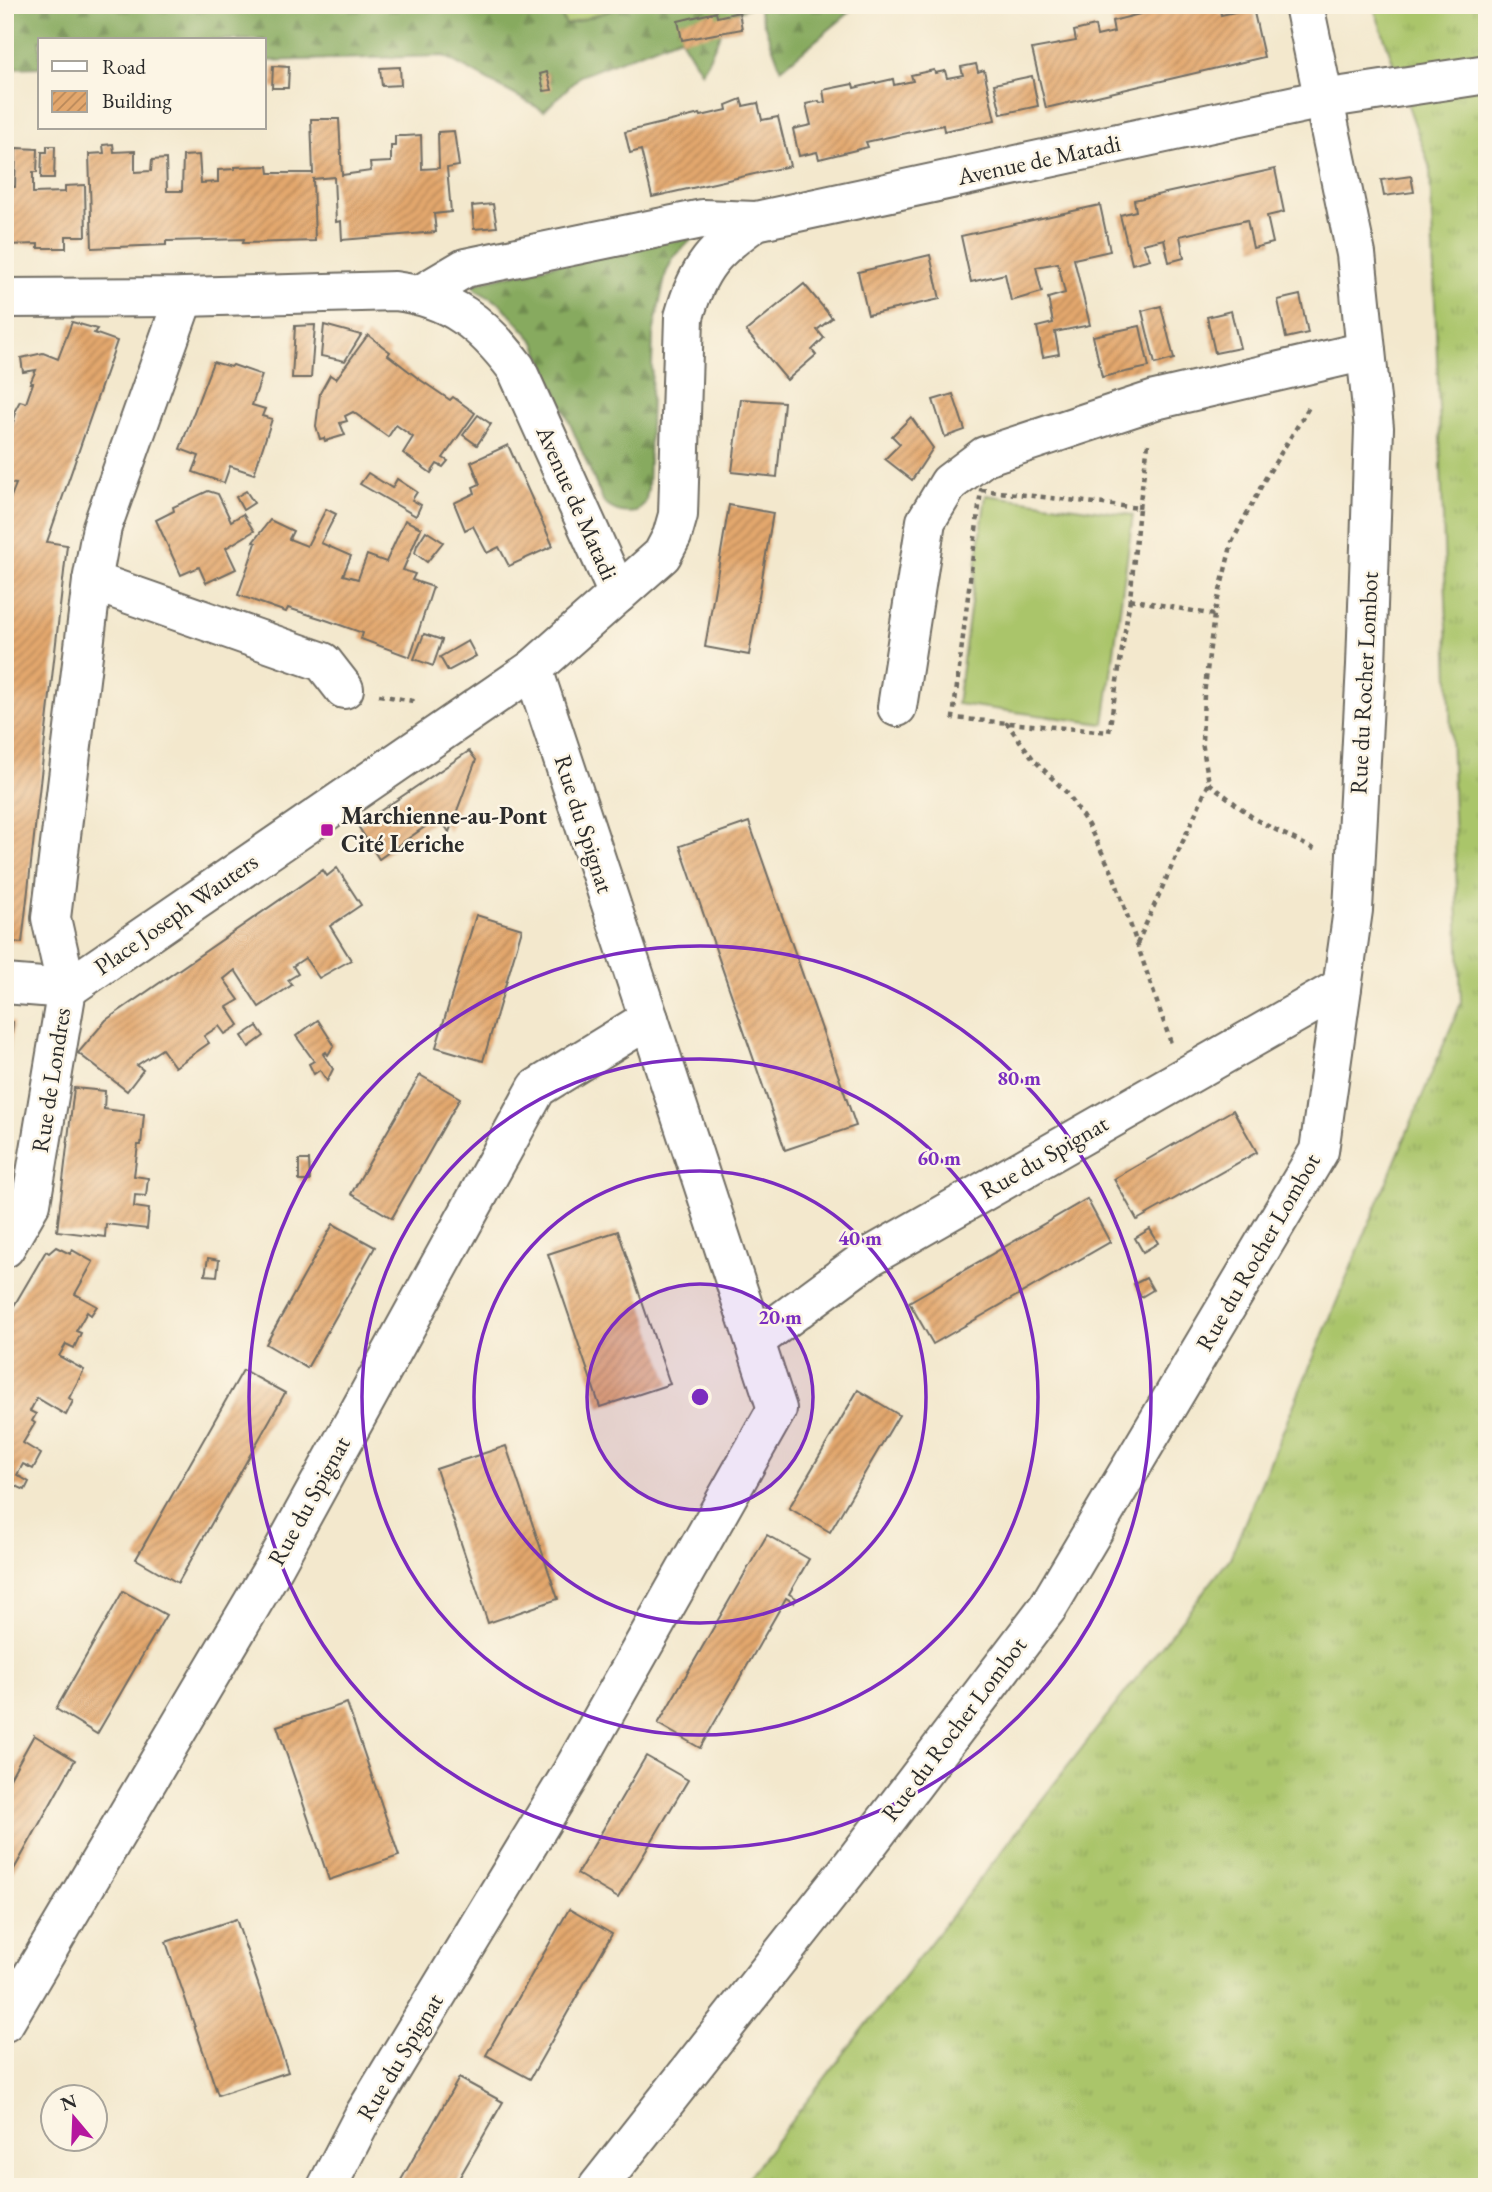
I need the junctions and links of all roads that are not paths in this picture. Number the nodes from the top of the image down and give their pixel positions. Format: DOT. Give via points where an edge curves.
graph roads {
  1 [pos="1304,5"];
  2 [pos="1487,74"];
  3 [pos="1323,99"];
  4 [pos="756,221"];
  5 [pos="421,294"];
  6 [pos="184,297"];
  7 [pos="5,298"];
  8 [pos="1366,351"];
  9 [pos="92,581"];
  10 [pos="618,594"];
  11 [pos="533,669"];
  12 [pos="344,689"];
  13 [pos="897,706"];
  14 [pos="5,985"];
  15 [pos="1342,987"];
  16 [pos="66,989"];
  17 [pos="649,1019"];
  18 [pos="5,1248"];
  19 [pos="755,1341"];
  20 [pos="5,2022"];
  21 [pos="327,2187"];
  22 [pos="598,2187"];
  1 -- 3 [label="street, Rue du Rocher Lombot"];
  2 -- 3 [label="street, Avenue de Matadi"];
  3 -- 4 [label="street, Avenue de Matadi"];
  3 -- 8 [label="street, Rue du Rocher Lombot" via="1356,254"];
  4 -- 5 [label="street, Avenue de Matadi" via="702,219 465,268"];
  4 -- 10 [label="street, Avenue de Matadi" via="706,263 691,291 684,317 678,515 673,536 662,555"];
  5 -- 6 [label="street, Avenue de Matadi"];
  5 -- 10 [label="street, Avenue de Matadi" via="481,328 516,368"];
  6 -- 7 [label="street, Avenue de Matadi"];
  6 -- 9 [label="street, Place Joseph Wauters" via="102,527"];
  8 -- 13 [label="street" via="1155,400 985,456 949,483 926,521"];
  8 -- 15 [label="street, Rue du Rocher Lombot" via="1374,428 1356,861"];
  9 -- 12 [label="street" via="323,662"];
  9 -- 16 [label="street, Place Joseph Wauters" via="51,918"];
  10 -- 11 [label="street, Place Joseph Wauters"];
  11 -- 16 [label="street, Place Joseph Wauters"];
  11 -- 17 [label="street, Rue du Spignat"];
  14 -- 16 [label="street"];
  15 -- 19 [label="street, Rue du Spignat" via="869,1257"];
  15 -- 22 [label="street, Rue du Rocher Lombot" via="1319,1151 1048,1607"];
  16 -- 18 [label="street, Rue de Londres" via="31,1202"];
  17 -- 19 [label="street, Rue du Spignat"];
  17 -- 20 [label="street, Rue du Spignat" via="537,1088 275,1565"];
  19 -- 21 [label="street, Rue du Spignat" via="777,1409 570,1775 371,2104"];
}
